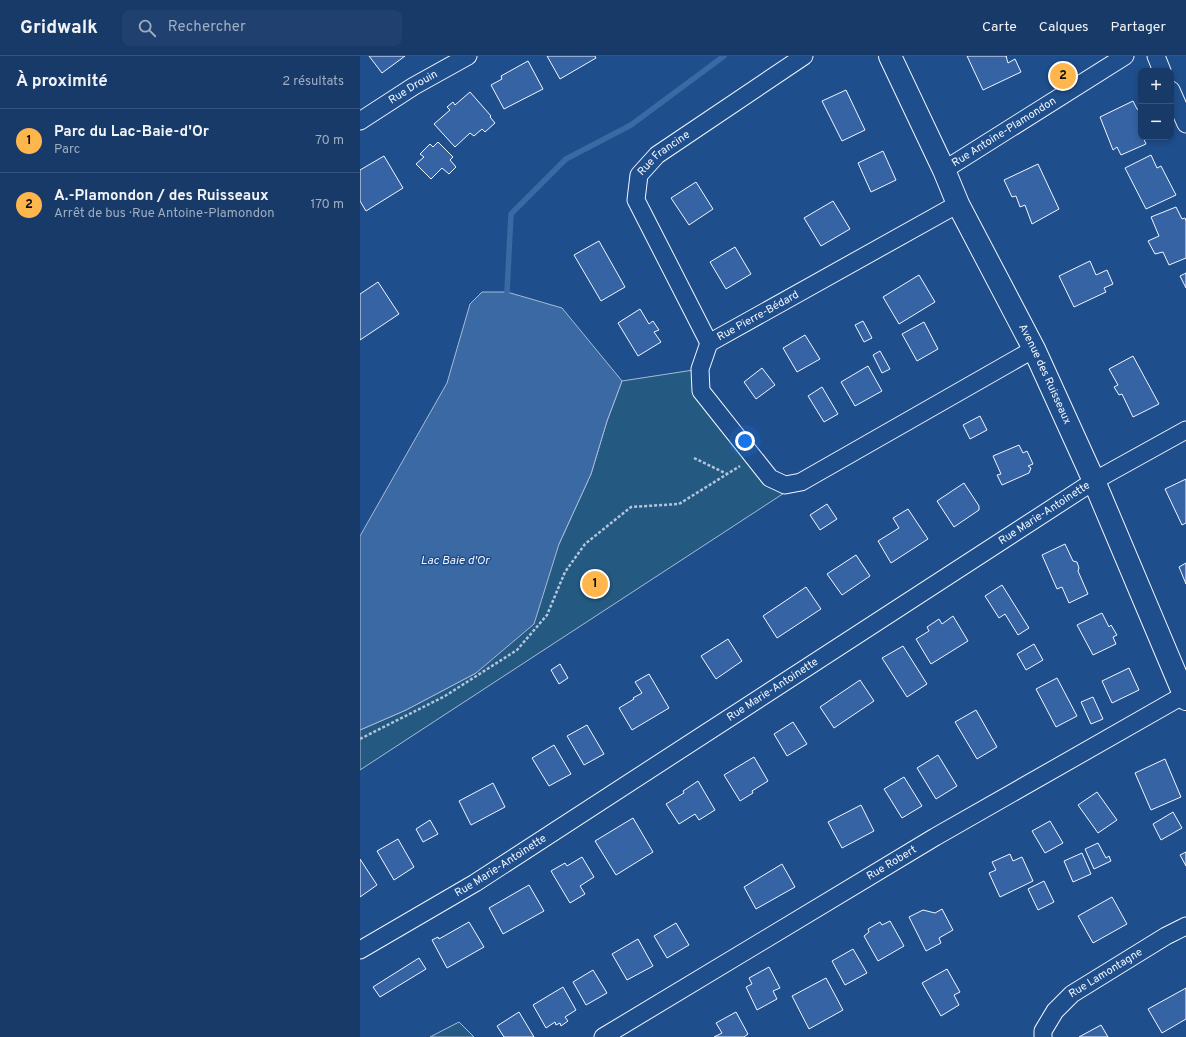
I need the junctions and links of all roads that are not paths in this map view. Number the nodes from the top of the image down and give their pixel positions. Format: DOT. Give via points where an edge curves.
graph roads {
  1 [pos="468,56"];
  2 [pos="804,56"];
  3 [pos="890,56"];
  4 [pos="1125,56"];
  5 [pos="1156,56"];
  6 [pos="1161,68"];
  7 [pos="1174,97"];
  8 [pos="360,121"];
  9 [pos="1186,124"];
  10 [pos="944,170"];
  11 [pos="958,204"];
  12 [pos="709,343"];
  13 [pos="1034,349"];
  14 [pos="1186,430"];
  15 [pos="1094,481"];
  16 [pos="1185,696"];
  17 [pos="1186,926"];
  18 [pos="360,950"];
  19 [pos="603,1037"];
  20 [pos="1043,1037"];
  1 -- 8 [label="street, Rue Drouin" via="414,86"];
  2 -- 12 [label="street, Rue Francine" via="657,155 639,175 636,200"];
  3 -- 10 [label="street, Avenue des Ruisseaux"];
  4 -- 10 [label="street, Rue Antoine-Plamondon"];
  5 -- 6 [label="street"];
  7 -- 9 [label="street"];
  10 -- 11 [label="street, Avenue des Ruisseaux"];
  11 -- 12 [label="street, Rue Pierre-Bédard"];
  11 -- 13 [label="street, Avenue des Ruisseaux"];
  12 -- 13 [label="street, Rue Pierre-Bédard" via="700,369 700,391 770,478 785,485 800,482"];
  13 -- 15 [label="street, Avenue des Ruisseaux"];
  14 -- 15 [label="street, Rue Marie-Antoinette"];
  15 -- 16 [label="street, Avenue des Ruisseaux"];
  15 -- 18 [label="street, Rue Marie-Antoinette" via="475,884"];
  16 -- 19 [label="street, Rue Robert" via="936,837"];
  17 -- 20 [label="street, Rue Lamontagne" via="1072,994 1055,1012 1043,1031"];
}
